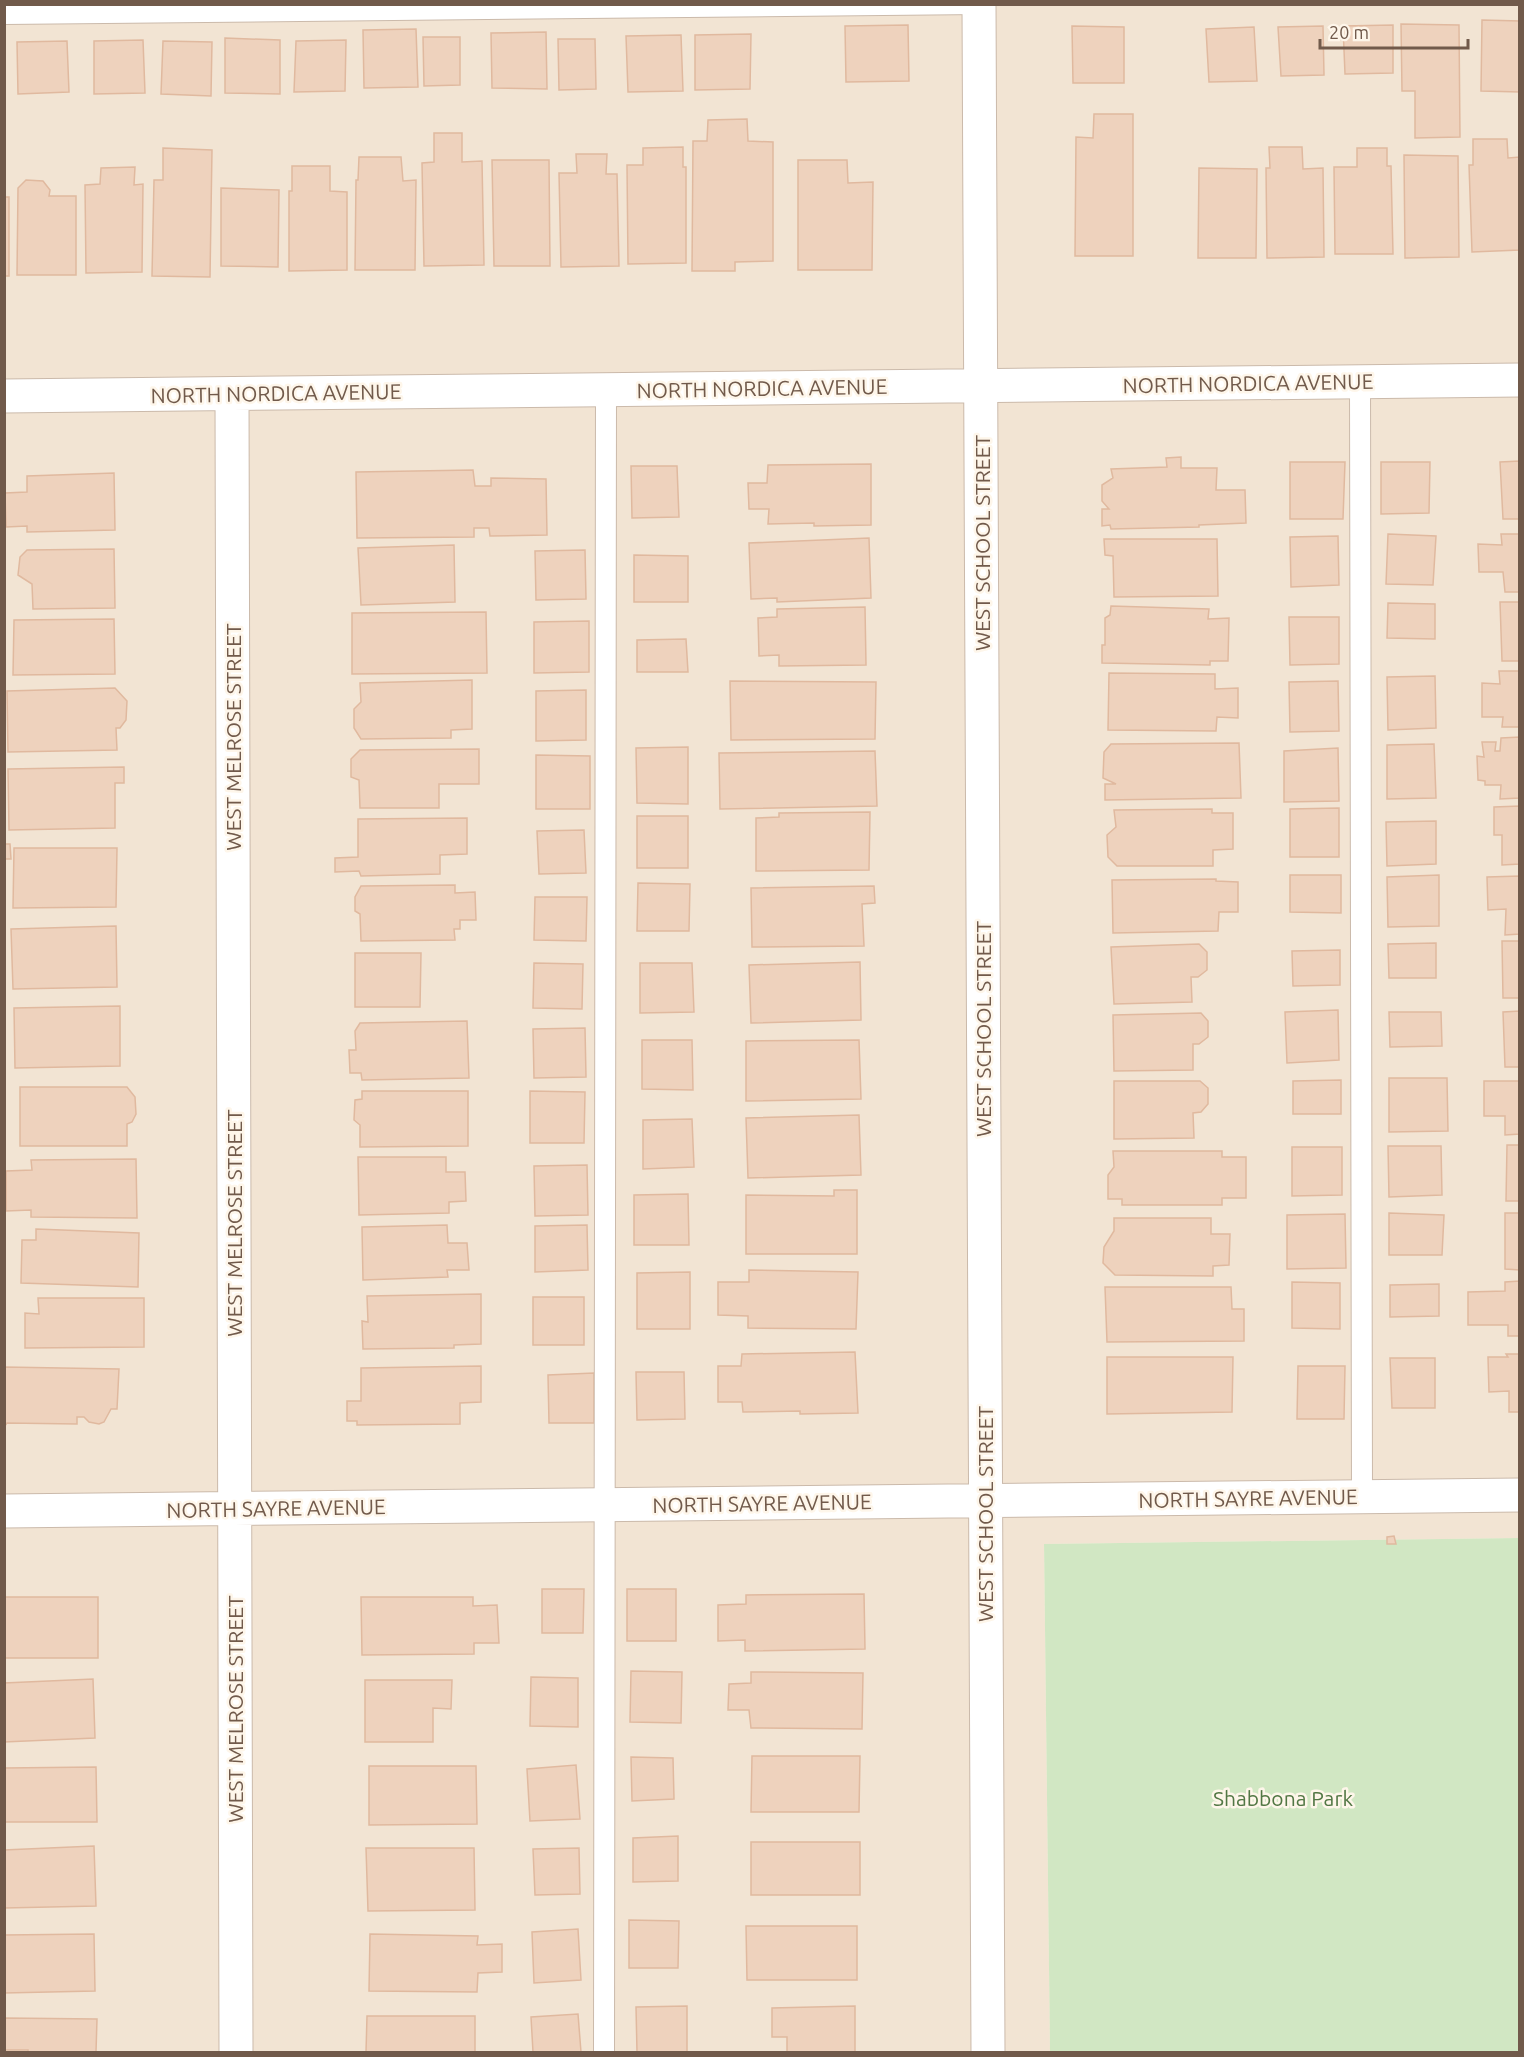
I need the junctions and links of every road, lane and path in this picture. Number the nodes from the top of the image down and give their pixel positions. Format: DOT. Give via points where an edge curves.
graph roads {
  1 [pos="980,4"];
  2 [pos="4,14"];
  3 [pos="1520,380"];
  4 [pos="1360,382"];
  5 [pos="981,385"];
  6 [pos="606,390"];
  7 [pos="232,394"];
  8 [pos="4,396"];
  9 [pos="1520,1495"];
  10 [pos="1362,1496"];
  11 [pos="985,1500"];
  12 [pos="605,1505"];
  13 [pos="234,1509"];
  14 [pos="4,1511"];
  15 [pos="236,2052"];
  16 [pos="604,2052"];
  17 [pos="988,2052"];
  1 -- 2 [label="lane"];
  1 -- 5 [label="street, WEST SCHOOL STREET"];
  3 -- 4 [label="street, NORTH NORDICA AVENUE"];
  4 -- 5 [label="street, NORTH NORDICA AVENUE"];
  4 -- 10 [label="lane"];
  5 -- 6 [label="street, NORTH NORDICA AVENUE"];
  5 -- 11 [label="street, WEST SCHOOL STREET"];
  6 -- 7 [label="street, NORTH NORDICA AVENUE"];
  6 -- 12 [label="lane"];
  7 -- 8 [label="street, NORTH NORDICA AVENUE"];
  7 -- 13 [label="street, WEST MELROSE STREET"];
  9 -- 10 [label="street, NORTH SAYRE AVENUE"];
  10 -- 11 [label="street, NORTH SAYRE AVENUE"];
  11 -- 12 [label="street, NORTH SAYRE AVENUE"];
  11 -- 17 [label="street, WEST SCHOOL STREET"];
  12 -- 13 [label="street, NORTH SAYRE AVENUE"];
  12 -- 16 [label="lane"];
  13 -- 14 [label="street, NORTH SAYRE AVENUE"];
  13 -- 15 [label="street, WEST MELROSE STREET"];
}
